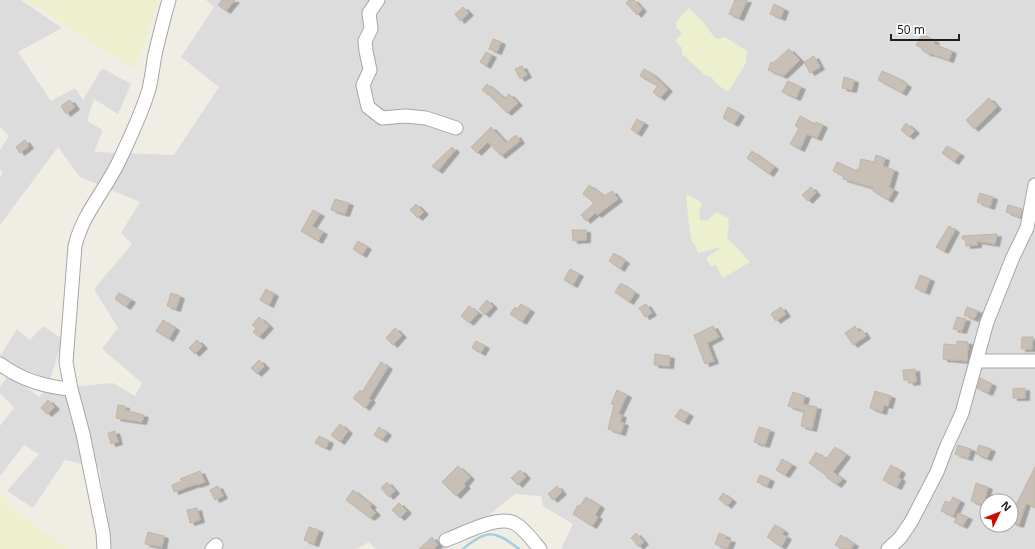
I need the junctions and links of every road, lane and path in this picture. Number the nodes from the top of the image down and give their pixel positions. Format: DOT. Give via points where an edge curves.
graph roads {
  1 [pos="169,0"];
  2 [pos="378,0"];
  3 [pos="456,128"];
  4 [pos="1035,184"];
  5 [pos="976,360"];
  6 [pos="1035,361"];
  7 [pos="0,364"];
  8 [pos="71,389"];
  9 [pos="446,540"];
  10 [pos="104,549"];
  11 [pos="540,549"];
  12 [pos="888,549"];
  1 -- 8 [label="street" via="149,88 141,110 109,181 78,232 66,354"];
  2 -- 3 [label="street" via="369,13 371,29 365,41 370,70 363,85 368,107 382,118 426,118"];
  4 -- 5 [label="street" via="1027,228 987,322"];
  5 -- 6 [label="street"];
  5 -- 12 [label="street" via="962,413 937,472 911,522 900,538"];
  7 -- 8 [label="street" via="15,374 53,387"];
  8 -- 10 [label="street" via="83,434"];
  9 -- 11 [label="street" via="502,521 514,523"];
}
